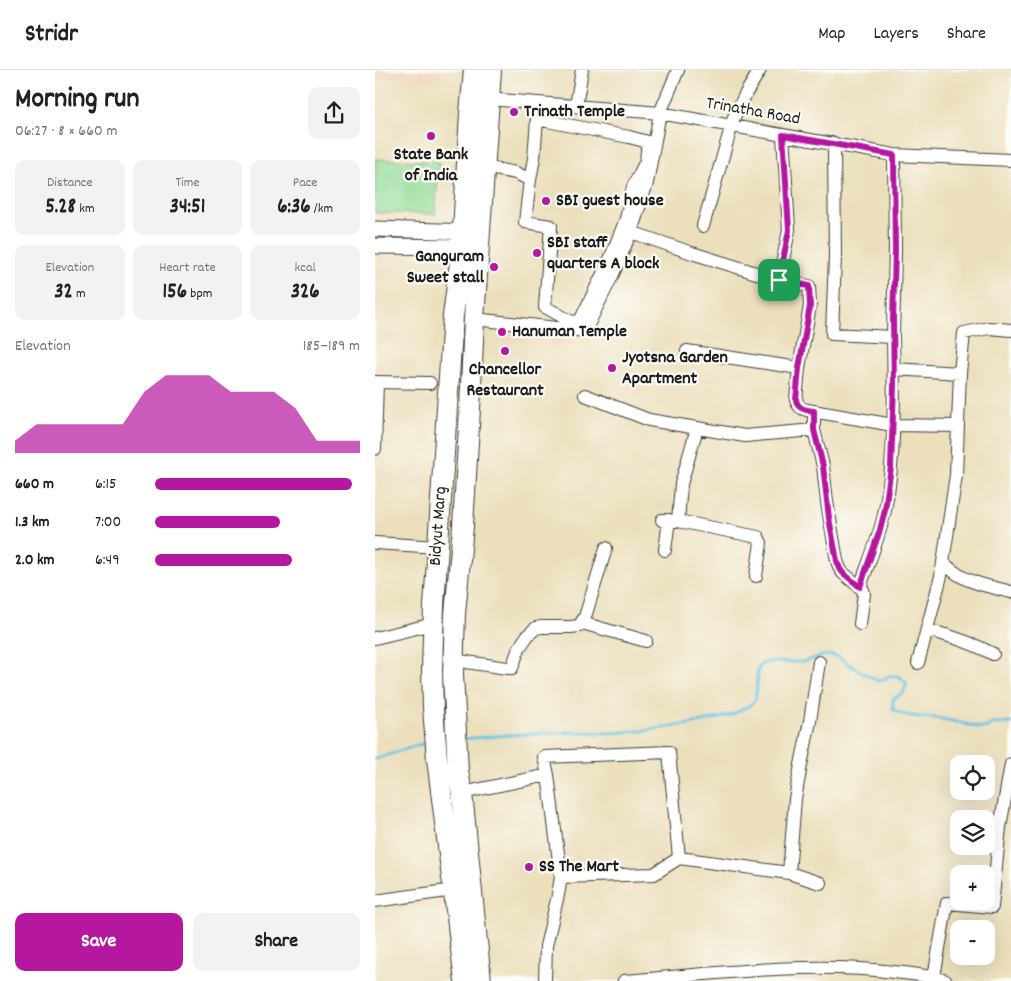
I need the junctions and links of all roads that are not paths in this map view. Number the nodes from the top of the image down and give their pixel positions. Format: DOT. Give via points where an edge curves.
graph roads {
  1 [pos="474,70"];
  2 [pos="491,70"];
  3 [pos="582,70"];
  4 [pos="678,70"];
  5 [pos="760,70"];
  6 [pos="488,99"];
  7 [pos="576,106"];
  8 [pos="660,113"];
  9 [pos="731,126"];
  10 [pos="783,135"];
  11 [pos="834,144"];
  12 [pos="894,155"];
  13 [pos="1011,160"];
  14 [pos="484,167"];
  15 [pos="530,180"];
  16 [pos="703,226"];
  17 [pos="375,229"];
  18 [pos="631,232"];
  19 [pos="471,240"];
  20 [pos="375,246"];
  21 [pos="779,280"];
  22 [pos="474,319"];
  23 [pos="1011,330"];
  24 [pos="893,337"];
  25 [pos="687,351"];
  26 [pos="799,368"];
  27 [pos="894,368"];
  28 [pos="960,373"];
  29 [pos="376,382"];
  30 [pos="431,383"];
  31 [pos="585,395"];
  32 [pos="814,411"];
  33 [pos="893,425"];
  34 [pos="958,426"];
  35 [pos="697,428"];
  36 [pos="814,430"];
  37 [pos="375,449"];
  38 [pos="669,520"];
  39 [pos="375,543"];
  40 [pos="438,547"];
  41 [pos="606,548"];
  42 [pos="665,550"];
  43 [pos="943,562"];
  44 [pos="756,576"];
  45 [pos="860,587"];
  46 [pos="1011,592"];
  47 [pos="582,623"];
  48 [pos="433,624"];
  49 [pos="860,624"];
  50 [pos="927,630"];
  51 [pos="375,638"];
  52 [pos="647,641"];
  53 [pos="993,654"];
  54 [pos="453,660"];
  55 [pos="819,662"];
  56 [pos="918,664"];
  57 [pos="1011,764"];
  58 [pos="548,775"];
  59 [pos="462,793"];
  60 [pos="679,858"];
  61 [pos="789,873"];
  62 [pos="561,877"];
  63 [pos="820,883"];
  64 [pos="453,890"];
  65 [pos="375,901"];
  66 [pos="811,968"];
  67 [pos="771,975"];
  68 [pos="864,975"];
  69 [pos="940,979"];
  70 [pos="465,981"];
  71 [pos="481,981"];
  72 [pos="545,981"];
  73 [pos="624,981"];
  74 [pos="812,981"];
  1 -- 19 [label="main road, Bidyut Marg" via="470,114"];
  2 -- 6 [label="main road, Bidyut Marg"];
  3 -- 7 [label="street"];
  4 -- 8 [label="street"];
  5 -- 9 [label="street"];
  6 -- 7 [label="street, Trinatha Road"];
  6 -- 14 [label="main road, Bidyut Marg"];
  7 -- 8 [label="street, Trinatha Road"];
  8 -- 9 [label="street, Trinatha Road"];
  8 -- 18 [label="street" via="647,183"];
  9 -- 10 [label="street, Trinatha Road"];
  9 -- 16 [label="street"];
  10 -- 11 [label="street, Trinatha Road"];
  10 -- 21 [label="street" via="789,230"];
  11 -- 12 [label="street, Trinatha Road"];
  11 -- 24 [label="street" via="832,334"];
  12 -- 13 [label="street, Trinatha Road"];
  12 -- 24 [label="street"];
  14 -- 15 [label="street" via="517,173"];
  14 -- 19 [label="main road, Bidyut Marg"];
  15 -- 15 [label="street" via="537,119 648,142 646,161 633,187 626,219 580,321 572,322 545,307 551,226 525,222"];
  17 -- 19 [label="street"];
  18 -- 21 [label="street"];
  18 -- 22 [label="street" via="585,331"];
  19 -- 20 [label="street"];
  19 -- 22 [label="main road, Bidyut Marg"];
  19 -- 40 [label="main road, Bidyut Marg" via="453,316"];
  21 -- 26 [label="street" via="809,286 810,306"];
  22 -- 54 [label="main road, Bidyut Marg"];
  23 -- 28 [label="street" via="989,328 964,333"];
  24 -- 27 [label="street"];
  25 -- 26 [label="street"];
  26 -- 32 [label="street" via="797,405"];
  27 -- 28 [label="street"];
  27 -- 33 [label="street"];
  28 -- 34 [label="street"];
  29 -- 30 [label="street"];
  29 -- 37 [label="street"];
  31 -- 35 [label="street" via="649,420"];
  32 -- 33 [label="street"];
  32 -- 36 [label="street"];
  33 -- 34 [label="street"];
  33 -- 45 [label="street" via="885,510"];
  34 -- 43 [label="street" via="956,475"];
  35 -- 36 [label="street" via="745,436"];
  35 -- 38 [label="street"];
  36 -- 45 [label="street" via="823,466 837,561 843,573"];
  38 -- 42 [label="street"];
  38 -- 44 [label="street" via="758,537 761,543"];
  39 -- 40 [label="street"];
  40 -- 48 [label="main road, Bidyut Marg"];
  41 -- 47 [label="street"];
  43 -- 46 [label="street" via="972,581"];
  43 -- 50 [label="street"];
  45 -- 49 [label="street" via="864,594"];
  47 -- 52 [label="street"];
  47 -- 54 [label="street" via="575,627 537,628 519,648 512,668"];
  48 -- 51 [label="street"];
  48 -- 64 [label="main road, Bidyut Marg" via="434,725"];
  50 -- 53 [label="street" via="968,642"];
  50 -- 56 [label="street"];
  54 -- 59 [label="main road, Bidyut Marg"];
  55 -- 61 [label="street" via="795,800"];
  57 -- 69 [label="street" via="1000,827 992,907 947,903"];
  58 -- 59 [label="street"];
  58 -- 60 [label="street" via="544,757 669,752"];
  58 -- 62 [label="street"];
  59 -- 71 [label="main road, Bidyut Marg"];
  60 -- 61 [label="street"];
  60 -- 62 [label="street" via="654,874"];
  61 -- 63 [label="street"];
  62 -- 72 [label="street" via="546,946"];
  64 -- 65 [label="street"];
  64 -- 70 [label="main road, Bidyut Marg"];
  66 -- 67 [label="street"];
  66 -- 68 [label="street"];
  66 -- 74 [label="street"];
  67 -- 73 [label="street"];
  68 -- 69 [label="street"];
}
